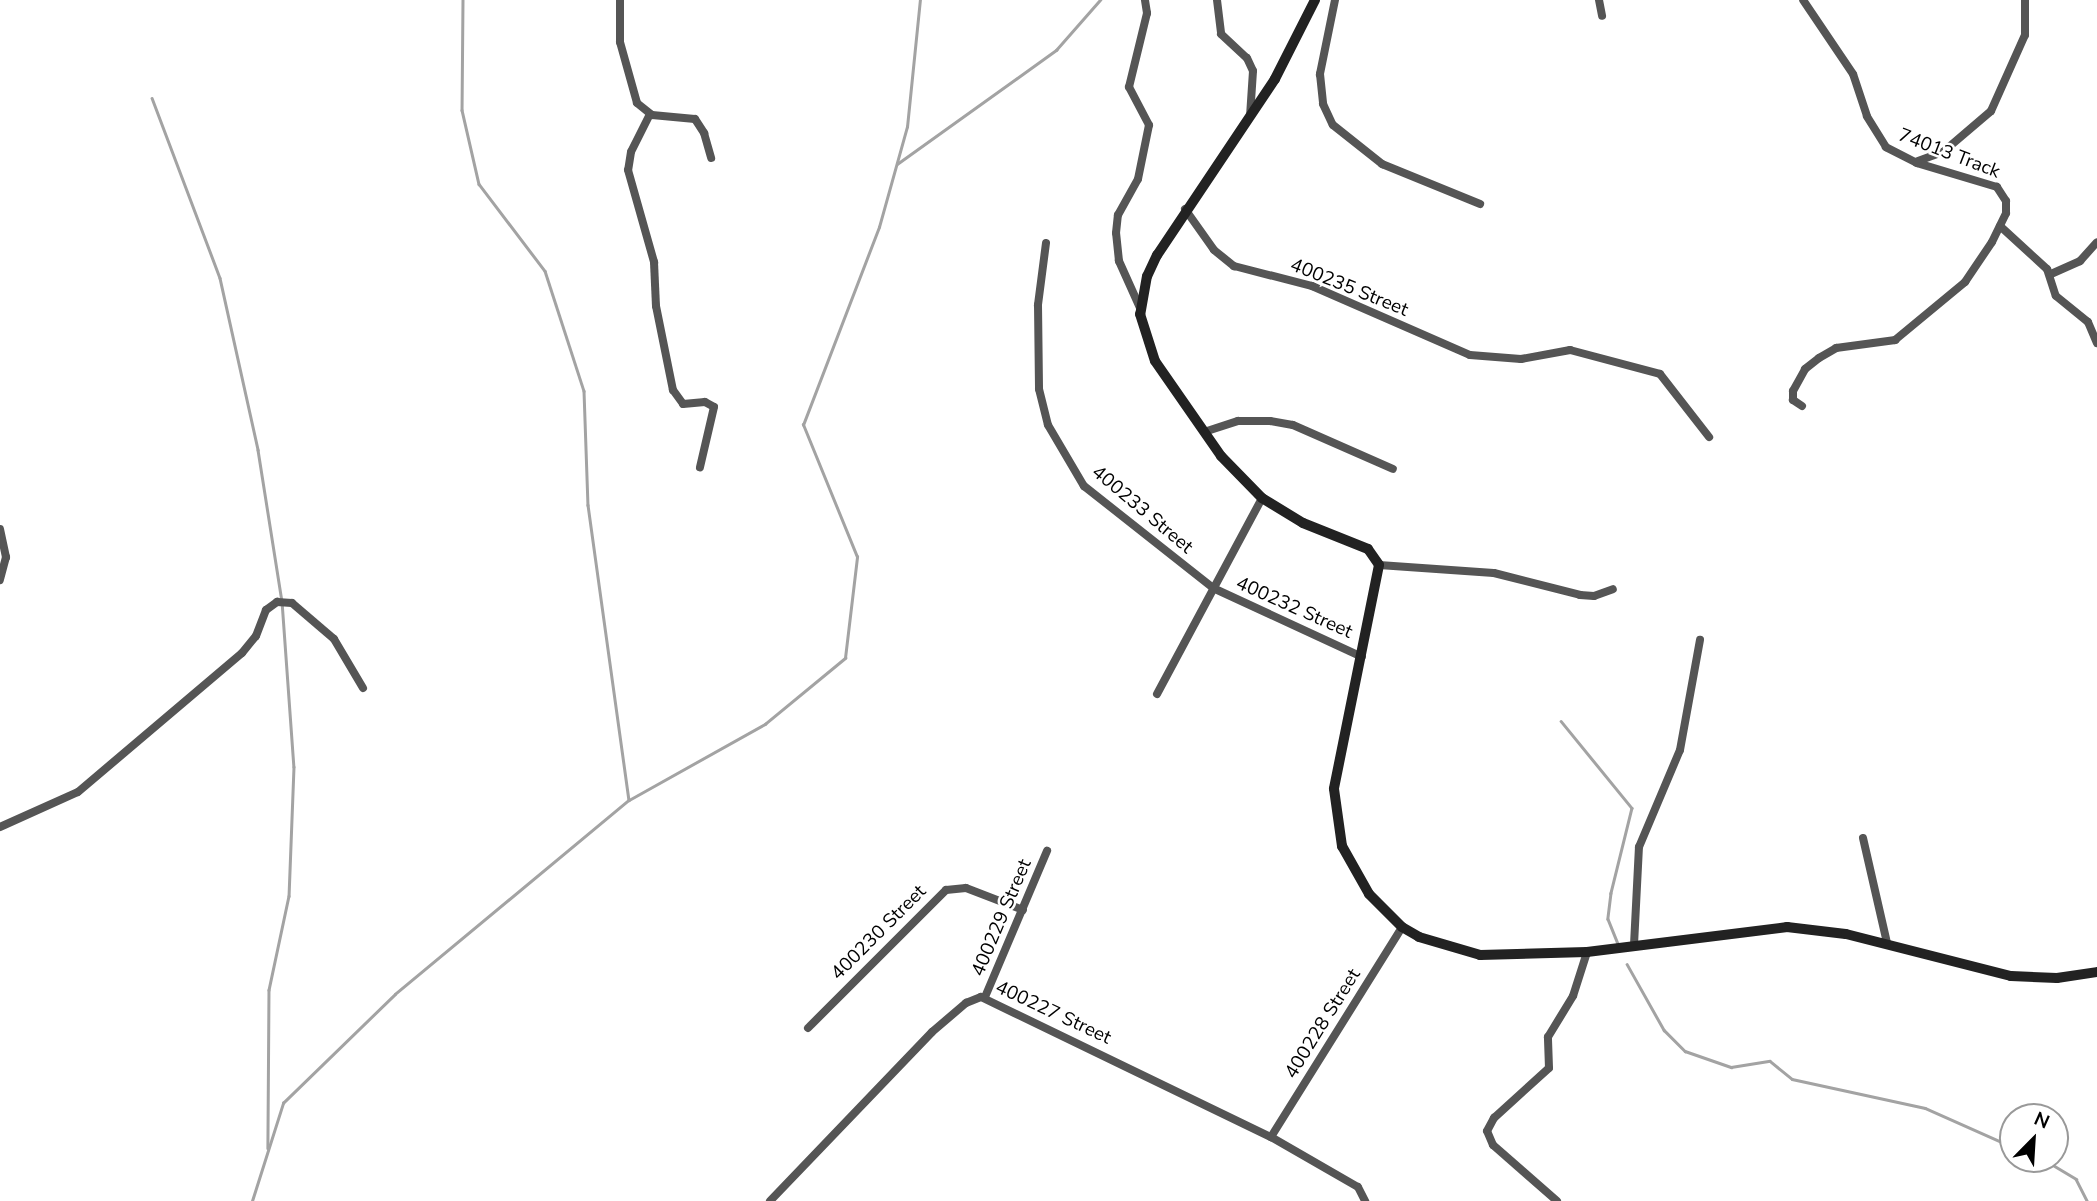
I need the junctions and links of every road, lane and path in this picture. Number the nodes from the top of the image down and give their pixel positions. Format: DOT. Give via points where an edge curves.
graph roads {
  1 [pos="620,0"];
  2 [pos="1145,0"];
  3 [pos="1217,0"];
  4 [pos="1315,0"];
  5 [pos="1335,0"];
  6 [pos="1599,0"];
  7 [pos="1803,0"];
  8 [pos="2025,0"];
  9 [pos="1602,16"];
  10 [pos="650,114"];
  11 [pos="1250,116"];
  12 [pos="711,158"];
  13 [pos="1912,161"];
  14 [pos="1480,204"];
  15 [pos="1185,209"];
  16 [pos="2000,226"];
  17 [pos="2097,242"];
  18 [pos="1046,243"];
  19 [pos="2051,274"];
  20 [pos="1141,310"];
  21 [pos="2097,343"];
  22 [pos="1802,406"];
  23 [pos="1204,432"];
  24 [pos="1709,437"];
  25 [pos="700,467"];
  26 [pos="1392,469"];
  27 [pos="1262,498"];
  28 [pos="0,529"];
  29 [pos="1379,565"];
  30 [pos="0,580"];
  31 [pos="1213,588"];
  32 [pos="1613,589"];
  33 [pos="1700,640"];
  34 [pos="1362,656"];
  35 [pos="363,688"];
  36 [pos="1157,694"];
  37 [pos="0,827"];
  38 [pos="1863,838"];
  39 [pos="1047,851"];
  40 [pos="1023,910"];
  41 [pos="1402,927"];
  42 [pos="1887,943"];
  43 [pos="1634,945"];
  44 [pos="1587,952"];
  45 [pos="2097,972"];
  46 [pos="985,997"];
  47 [pos="808,1028"];
  48 [pos="1271,1137"];
  49 [pos="1365,1200"];
  50 [pos="770,1201"];
  51 [pos="1557,1201"];
  1 -- 10 [label="street" via="618,29 629,86 637,103"];
  2 -- 20 [label="street" via="1147,13 1129,87 1149,125 1138,179 1118,215 1116,233 1119,261"];
  3 -- 11 [label="street" via="1221,34 1247,58 1253,71"];
  4 -- 11 [label="street" via="1275,79"];
  5 -- 14 [label="street" via="1320,74 1323,104 1333,125 1382,164"];
  6 -- 9 [label="street"];
  7 -- 13 [label="street, 74013 Track" via="1853,74 1875,133 1886,147"];
  8 -- 13 [label="street" via="2025,35 1991,111 1942,152"];
  10 -- 12 [label="street" via="695,119 705,133"];
  10 -- 25 [label="street" via="631,152 628,170 654,262 656,306 673,390 683,404 705,402 714,407"];
  11 -- 15 [label="street"];
  13 -- 16 [label="street, 74013 Track" via="1997,187 2006,201"];
  15 -- 20 [label="street" via="1147,276"];
  15 -- 24 [label="street, 400235 Street" via="1214,250 1234,266 1312,286 1470,355 1500,358 1570,350 1655,372"];
  16 -- 19 [label="street"];
  16 -- 22 [label="street" via="1965,282 1913,327 1887,343 1836,348 1813,362 1793,391 1793,401"];
  17 -- 19 [label="street" via="2080,261"];
  18 -- 31 [label="street, 400233 Street" via="1035,347 1048,425 1084,486"];
  19 -- 21 [label="street" via="2056,296 2088,322"];
  20 -- 23 [label="street" via="1142,327 1155,360"];
  23 -- 26 [label="street" via="1238,421 1293,425"];
  23 -- 27 [label="street"];
  27 -- 29 [label="street" via="1303,523 1368,549"];
  27 -- 31 [label="street"];
  28 -- 30 [label="street" via="6,557"];
  29 -- 32 [label="street" via="1493,573 1580,595"];
  29 -- 34 [label="street"];
  31 -- 34 [label="street, 400232 Street"];
  31 -- 36 [label="street" via="1163,673"];
  33 -- 43 [label="street" via="1680,750 1639,847"];
  34 -- 41 [label="street" via="1338,759 1336,819 1355,873 1381,909"];
  35 -- 37 [label="street" via="334,639 292,603 277,602 266,610 256,636 242,653 78,792"];
  38 -- 42 [label="street"];
  39 -- 40 [label="street, 400229 Street"];
  40 -- 46 [label="street, 400229 Street"];
  40 -- 47 [label="street, 400230 Street" via="966,888 946,890"];
  41 -- 44 [label="street" via="1437,945 1480,955"];
  41 -- 48 [label="street, 400228 Street"];
  42 -- 43 [label="street" via="1787,927"];
  42 -- 45 [label="street" via="2011,976 2057,978"];
  43 -- 44 [label="street"];
  44 -- 51 [label="street" via="1576,990 1548,1037 1549,1068 1494,1118 1487,1131 1493,1145"];
  46 -- 48 [label="street, 400227 Street"];
  46 -- 50 [label="street, 400227 Street" via="972,999 942,1023"];
  48 -- 49 [label="street, 400227 Street" via="1358,1187"];
}
